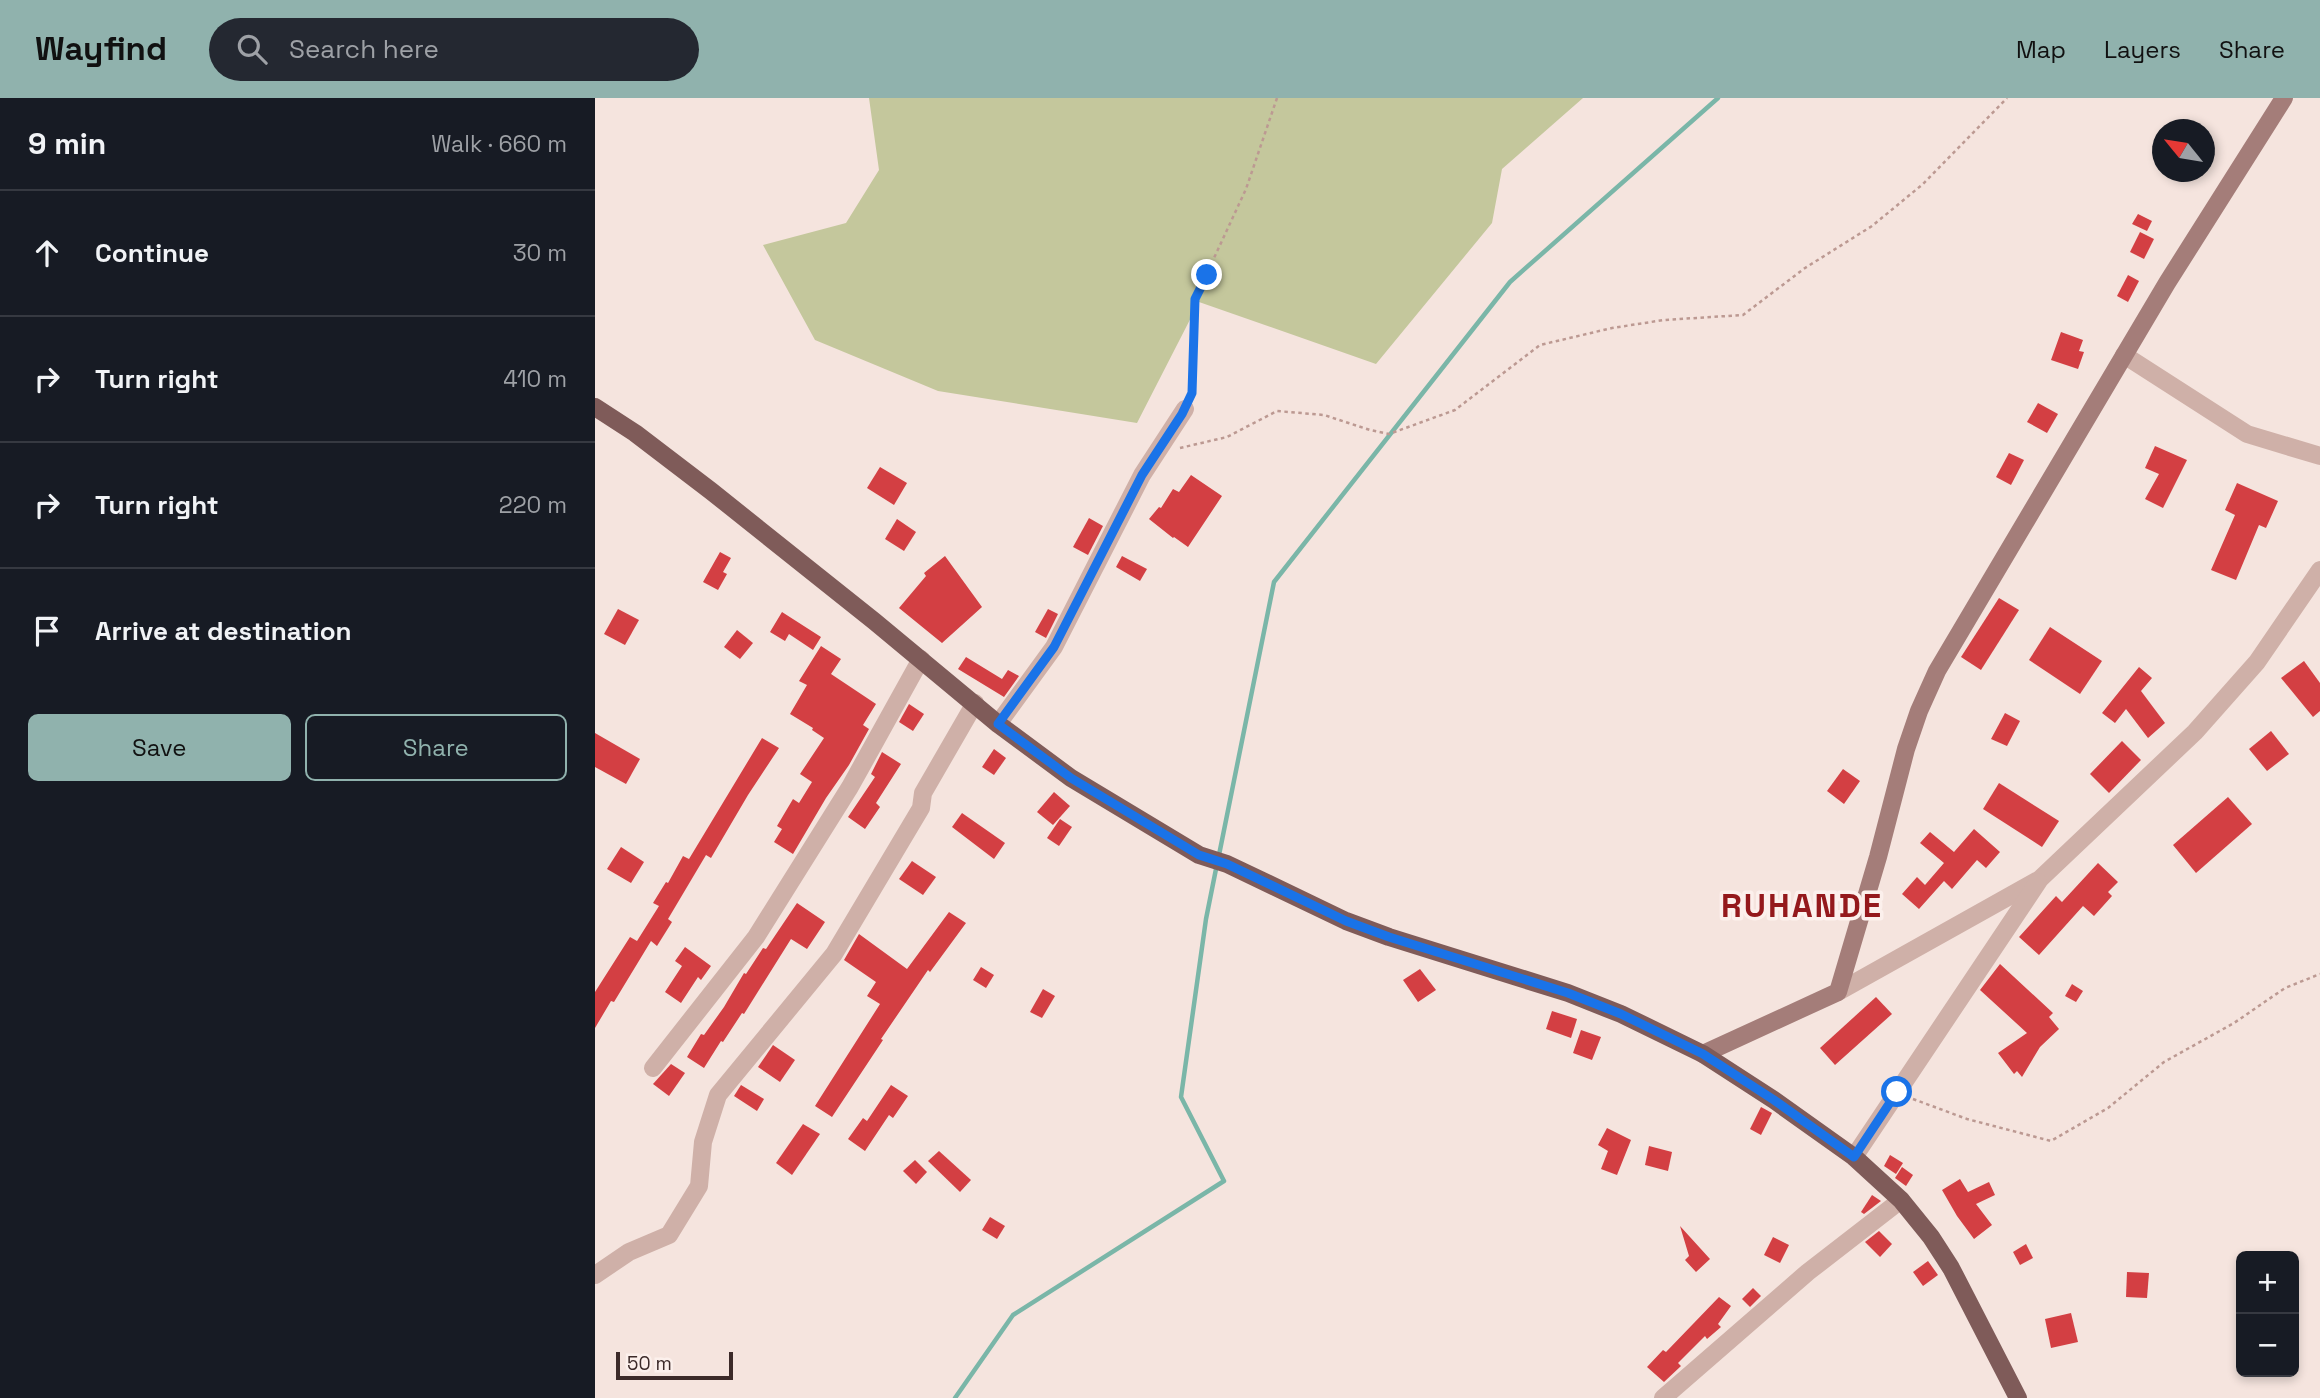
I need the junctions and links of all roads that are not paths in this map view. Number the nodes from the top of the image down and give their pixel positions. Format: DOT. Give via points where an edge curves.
graph roads {
  1 [pos="2284,98"];
  2 [pos="2124,355"];
  3 [pos="595,407"];
  4 [pos="1185,409"];
  5 [pos="2320,456"];
  6 [pos="2320,570"];
  7 [pos="921,659"];
  8 [pos="975,703"];
  9 [pos="998,724"];
  10 [pos="2040,879"];
  11 [pos="1837,992"];
  12 [pos="1703,1054"];
  13 [pos="653,1068"];
  14 [pos="1854,1157"];
  15 [pos="1902,1200"];
  16 [pos="595,1275"];
  17 [pos="1663,1398"];
  18 [pos="2018,1398"];
  1 -- 2 [label="main road"];
  2 -- 5 [label="street" via="2247,434"];
  2 -- 11 [label="main road" via="1933,681 1906,749"];
  3 -- 7 [label="main road" via="711,491"];
  4 -- 9 [label="street" via="1142,475 1054,647"];
  6 -- 10 [label="street" via="2257,662 2195,732"];
  7 -- 8 [label="main road"];
  7 -- 13 [label="street" via="850,787 756,937"];
  8 -- 9 [label="main road"];
  8 -- 16 [label="street" via="923,793 921,808 834,954 718,1095 703,1142 699,1186 669,1235 629,1252"];
  9 -- 12 [label="main road" via="1071,778 1199,855 1346,921 1568,993"];
  10 -- 11 [label="street"];
  10 -- 14 [label="street"];
  11 -- 12 [label="main road"];
  12 -- 14 [label="main road"];
  14 -- 15 [label="main road"];
  15 -- 17 [label="street" via="1808,1272"];
  15 -- 18 [label="main road" via="1951,1268"];
}
